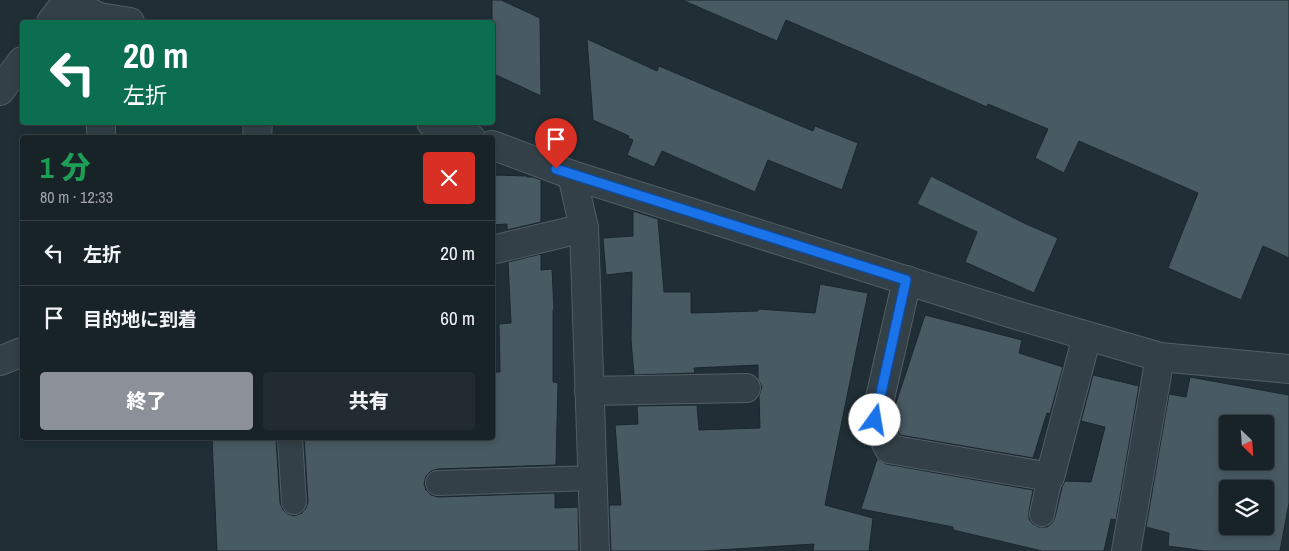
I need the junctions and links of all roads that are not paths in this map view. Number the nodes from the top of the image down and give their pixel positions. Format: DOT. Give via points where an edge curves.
graph roads {
  1 [pos="62,8"];
  2 [pos="99,20"];
  3 [pos="20,64"];
  4 [pos="0,91"];
  5 [pos="439,125"];
  6 [pos="464,135"];
  7 [pos="495,146"];
  8 [pos="572,175"];
  9 [pos="584,228"];
  10 [pos="495,249"];
  11 [pos="906,280"];
  12 [pos="1088,336"];
  13 [pos="20,353"];
  14 [pos="1160,358"];
  15 [pos="0,361"];
  16 [pos="1289,368"];
  17 [pos="746,388"];
  18 [pos="589,390"];
  19 [pos="290,440"];
  20 [pos="1050,477"];
  21 [pos="592,478"];
  22 [pos="438,483"];
  23 [pos="294,502"];
  24 [pos="1042,514"];
  25 [pos="595,551"];
  26 [pos="1126,551"];
  1 -- 2 [label="street"];
  3 -- 4 [label="street"];
  5 -- 6 [label="street"];
  7 -- 8 [label="street"];
  8 -- 9 [label="street"];
  8 -- 11 [label="street"];
  9 -- 10 [label="street"];
  9 -- 18 [label="street"];
  11 -- 12 [label="street"];
  11 -- 20 [label="street" via="875,420 890,449"];
  12 -- 14 [label="street"];
  12 -- 20 [label="street"];
  13 -- 15 [label="street"];
  14 -- 16 [label="street"];
  14 -- 26 [label="street"];
  17 -- 18 [label="street"];
  18 -- 21 [label="street"];
  19 -- 23 [label="lane"];
  20 -- 24 [label="lane"];
  21 -- 22 [label="lane"];
  21 -- 25 [label="street"];
}
